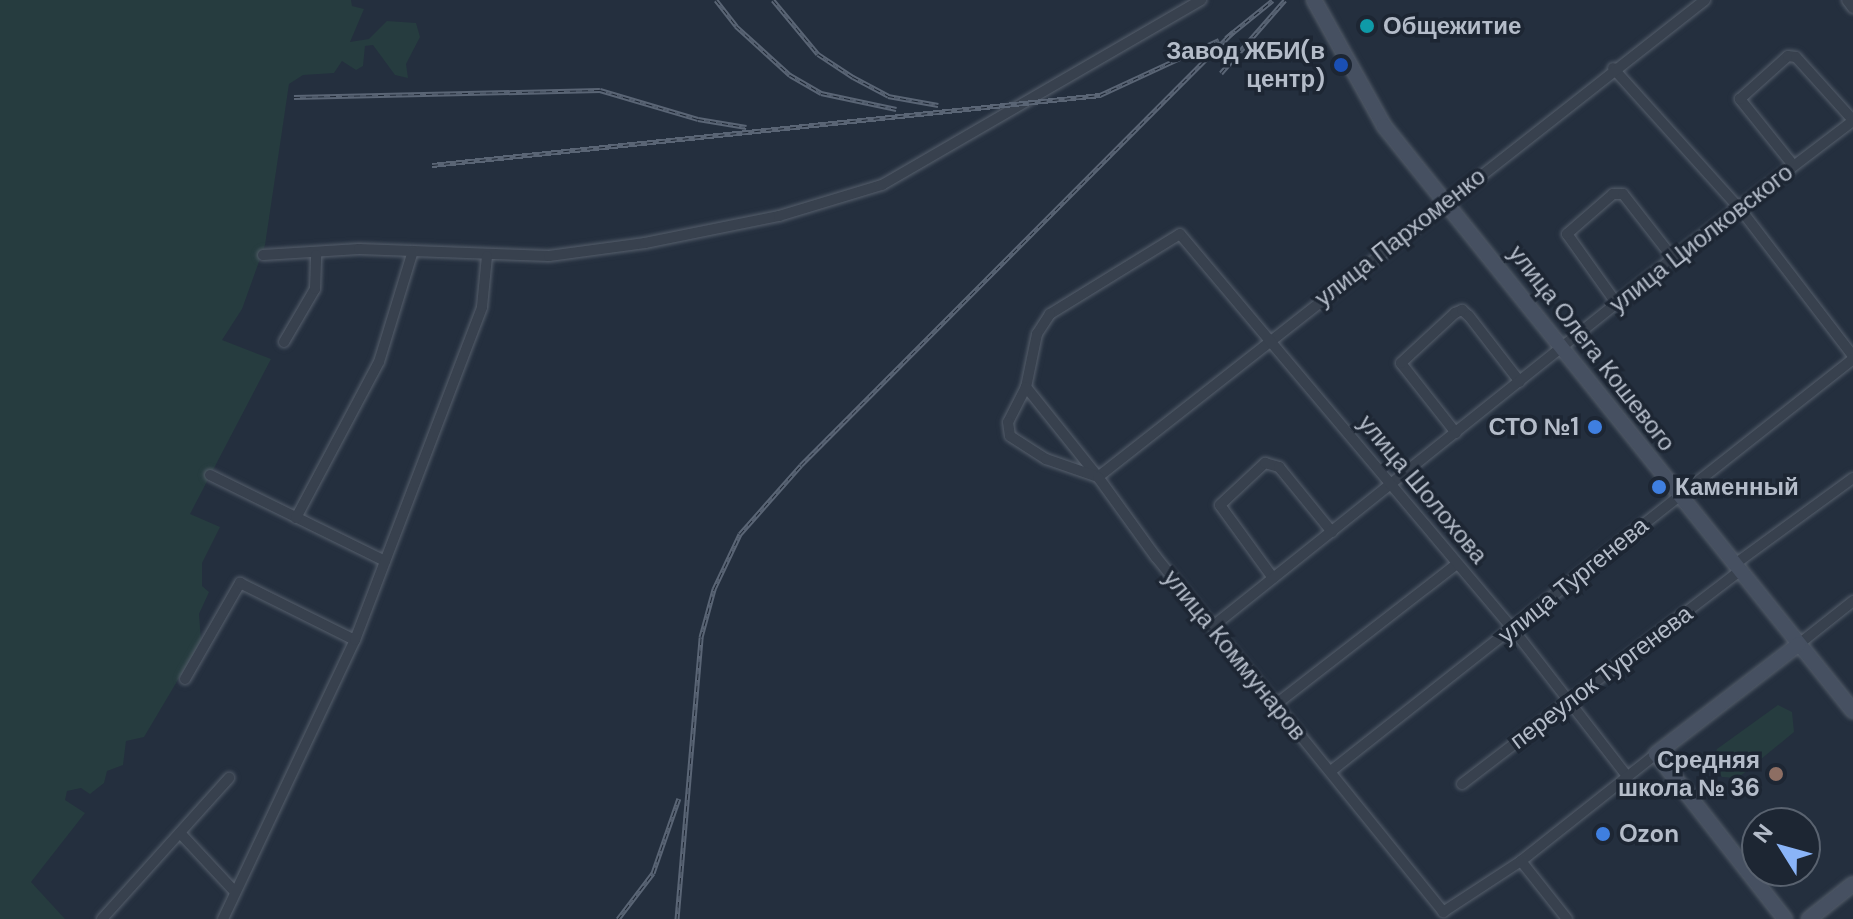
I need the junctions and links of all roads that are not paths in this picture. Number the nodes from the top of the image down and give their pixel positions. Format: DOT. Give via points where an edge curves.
graph roads {
  1 [pos="1201,0"];
  2 [pos="1314,0"];
  3 [pos="1705,0"];
  4 [pos="1847,0"];
  5 [pos="1853,8"];
  6 [pos="1613,68"];
  7 [pos="1853,120"];
  8 [pos="1793,165"];
  9 [pos="1447,201"];
  10 [pos="1741,210"];
  11 [pos="413,251"];
  12 [pos="263,255"];
  13 [pos="316,255"];
  14 [pos="487,256"];
  15 [pos="1673,258"];
  16 [pos="1617,304"];
  17 [pos="1270,339"];
  18 [pos="284,342"];
  19 [pos="1564,346"];
  20 [pos="1853,358"];
  21 [pos="1520,382"];
  22 [pos="1026,387"];
  23 [pos="1456,433"];
  24 [pos="210,475"];
  25 [pos="1098,477"];
  26 [pos="1853,478"];
  27 [pos="1391,485"];
  28 [pos="1679,494"];
  29 [pos="296,518"];
  30 [pos="1332,532"];
  31 [pos="385,561"];
  32 [pos="1457,564"];
  33 [pos="1738,568"];
  34 [pos="1273,578"];
  35 [pos="1853,601"];
  36 [pos="1212,627"];
  37 [pos="1512,628"];
  38 [pos="355,640"];
  39 [pos="1799,644"];
  40 [pos="185,679"];
  41 [pos="1568,699"];
  42 [pos="1275,705"];
  43 [pos="1853,711"];
  44 [pos="1656,754"];
  45 [pos="1331,771"];
  46 [pos="1627,776"];
  47 [pos="229,778"];
  48 [pos="1462,784"];
  49 [pos="181,834"];
  50 [pos="1521,861"];
  51 [pos="1853,884"];
  52 [pos="235,892"];
  53 [pos="102,919"];
  54 [pos="223,919"];
  55 [pos="1567,919"];
  56 [pos="1785,919"];
  57 [pos="1809,919"];
  1 -- 14 [label="street" via="882,185 714,231 549,256"];
  2 -- 9 [label="street, улица Олега Кошевого" via="1367,102"];
  3 -- 6 [label="street, улица Пархоменко"];
  4 -- 5 [label="street"];
  6 -- 9 [label="street, улица Пархоменко"];
  6 -- 10 [label="street"];
  7 -- 8 [label="street, улица Циолковского"];
  7 -- 8 [label="street" via="1796,57 1788,56 1740,99"];
  8 -- 10 [label="street, улица Циолковского"];
  9 -- 17 [label="street, улица Пархоменко"];
  9 -- 19 [label="street, улица Олега Кошевого"];
  10 -- 15 [label="street, улица Циолковского"];
  10 -- 20 [label="street"];
  11 -- 13 [label="street"];
  11 -- 14 [label="street"];
  11 -- 29 [label="street" via="379,362"];
  12 -- 13 [label="street"];
  13 -- 18 [label="street" via="315,289"];
  14 -- 31 [label="street" via="482,307"];
  15 -- 16 [label="street, улица Циолковского"];
  15 -- 16 [label="street" via="1623,194 1613,194 1567,234"];
  16 -- 19 [label="street, улица Циолковского"];
  17 -- 22 [label="street, улица Шолохова" via="1180,234 1050,314 1037,334"];
  17 -- 25 [label="street, улица Пархоменко"];
  17 -- 27 [label="street, улица Шолохова"];
  19 -- 21 [label="street, улица Циолковского"];
  19 -- 28 [label="street, улица Олега Кошевого"];
  20 -- 28 [label="street, улица Тургенева"];
  21 -- 23 [label="street, улица Циолковского"];
  21 -- 23 [label="street" via="1469,316 1462,310 1455,313 1401,363"];
  22 -- 25 [label="street, улица Коммунаров"];
  22 -- 25 [label="street" via="1008,422 1010,436 1046,459"];
  23 -- 27 [label="street, улица Циолковского"];
  24 -- 29 [label="street"];
  25 -- 36 [label="street, улица Коммунаров"];
  26 -- 33 [label="street, переулок Тургенева"];
  27 -- 30 [label="street, улица Циолковского"];
  27 -- 32 [label="street, улица Шолохова"];
  28 -- 33 [label="street, улица Олега Кошевого"];
  28 -- 37 [label="street, улица Тургенева"];
  29 -- 31 [label="street"];
  30 -- 34 [label="street, улица Циолковского"];
  30 -- 34 [label="street" via="1279,467 1265,463 1220,505"];
  31 -- 38 [label="street"];
  32 -- 37 [label="street, улица Шолохова"];
  32 -- 42 [label="street"];
  33 -- 39 [label="street, улица Олега Кошевого"];
  33 -- 41 [label="street, переулок Тургенева"];
  34 -- 36 [label="street, улица Циолковского"];
  35 -- 39 [label="street"];
  36 -- 42 [label="street, улица Коммунаров"];
  37 -- 41 [label="street, улица Шолохова"];
  37 -- 45 [label="street, улица Тургенева"];
  38 -- 40 [label="street" via="240,583"];
  38 -- 52 [label="street"];
  39 -- 43 [label="street, улица Олега Кошевого"];
  39 -- 44 [label="street"];
  41 -- 46 [label="street, улица Шолохова"];
  41 -- 48 [label="street, переулок Тургенева"];
  42 -- 45 [label="street, улица Коммунаров"];
  44 -- 46 [label="street"];
  44 -- 56 [label="street"];
  45 -- 50 [label="street, улица Коммунаров" via="1443,912"];
  46 -- 50 [label="street"];
  47 -- 49 [label="street"];
  49 -- 52 [label="street"];
  49 -- 53 [label="street"];
  50 -- 55 [label="street"];
  51 -- 57 [label="street"];
  52 -- 54 [label="street"];
}
